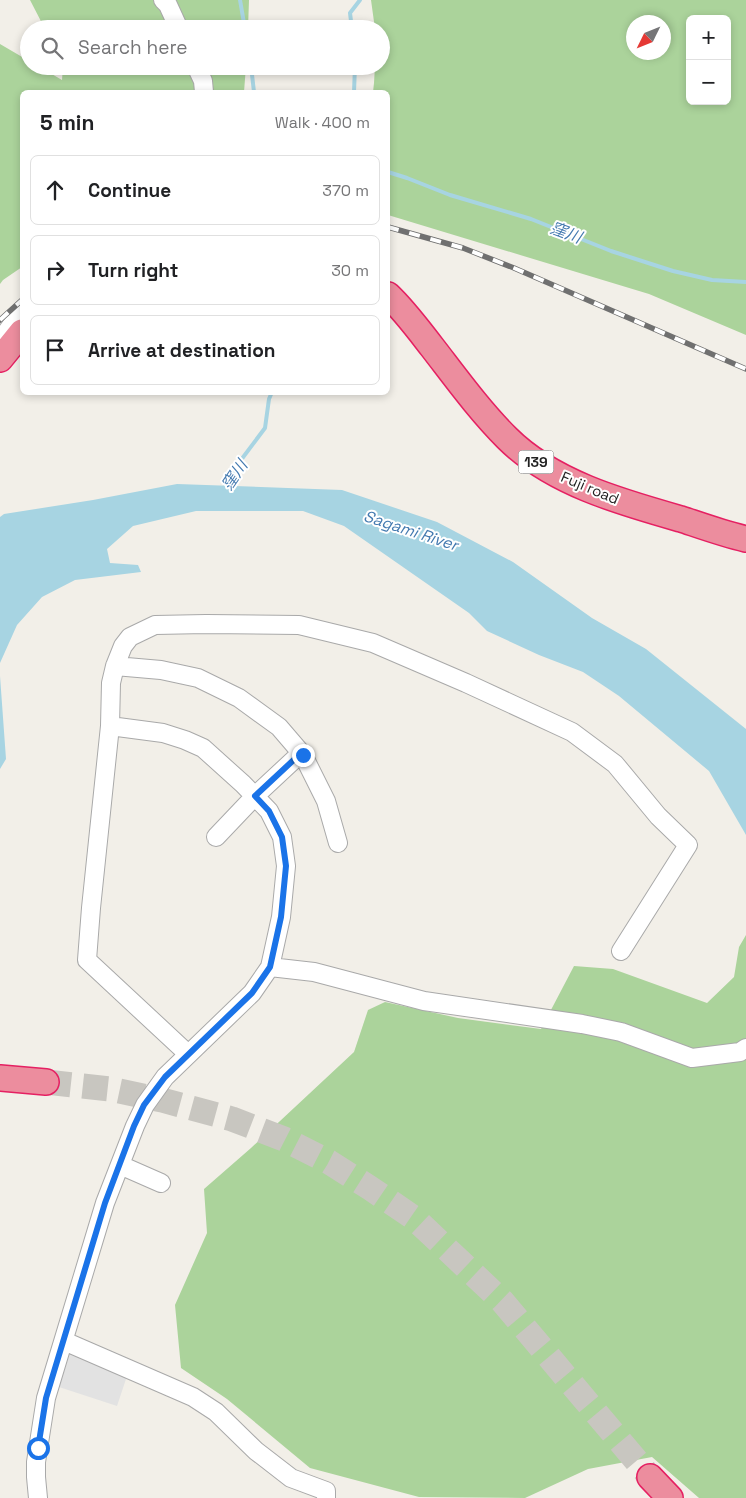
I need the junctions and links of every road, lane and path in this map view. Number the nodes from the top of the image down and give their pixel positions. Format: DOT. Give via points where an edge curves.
graph roads {
  1 [pos="163,0"];
  2 [pos="175,20"];
  3 [pos="200,75"];
  4 [pos="204,90"];
  5 [pos="390,297"];
  6 [pos="20,316"];
  7 [pos="20,334"];
  8 [pos="0,341"];
  9 [pos="0,359"];
  10 [pos="746,539"];
  11 [pos="115,666"];
  12 [pos="110,726"];
  13 [pos="300,754"];
  14 [pos="255,796"];
  15 [pos="216,837"];
  16 [pos="338,843"];
  17 [pos="621,951"];
  18 [pos="270,967"];
  19 [pos="746,1048"];
  20 [pos="188,1054"];
  21 [pos="0,1078"];
  22 [pos="46,1082"];
  23 [pos="120,1165"];
  24 [pos="161,1183"];
  25 [pos="64,1341"];
  26 [pos="650,1477"];
  27 [pos="38,1498"];
  28 [pos="326,1498"];
  29 [pos="670,1498"];
  1 -- 2 [label="street"];
  3 -- 4 [label="street"];
  5 -- 10 [label="highway, Fuji road / 139" via="482,411 508,439 536,461 573,483 610,498"];
  6 -- 8 [label="street"];
  7 -- 9 [label="highway"];
  11 -- 12 [label="street" via="111,683"];
  11 -- 13 [label="street" via="161,670 198,678 239,698 279,727"];
  11 -- 17 [label="street" via="130,637 155,625 299,625 373,643 572,732 614,764 658,816 688,845"];
  12 -- 14 [label="street" via="162,733 203,748"];
  12 -- 20 [label="street" via="88,960"];
  13 -- 14 [label="street"];
  13 -- 16 [label="street" via="326,801"];
  14 -- 15 [label="street"];
  14 -- 18 [label="street" via="269,811 282,837 286,866 281,917"];
  18 -- 19 [label="street" via="314,972 424,1001 621,1032 692,1058 740,1052"];
  18 -- 20 [label="street" via="252,993"];
  20 -- 23 [label="street" via="144,1105"];
  21 -- 22 [label="highway"];
  23 -- 24 [label="street"];
  23 -- 25 [label="street" via="105,1203"];
  25 -- 27 [label="street" via="46,1398 38,1448"];
  25 -- 28 [label="street" via="193,1397 216,1412 277,1468 291,1478 326,1491"];
  26 -- 29 [label="highway"];
}
